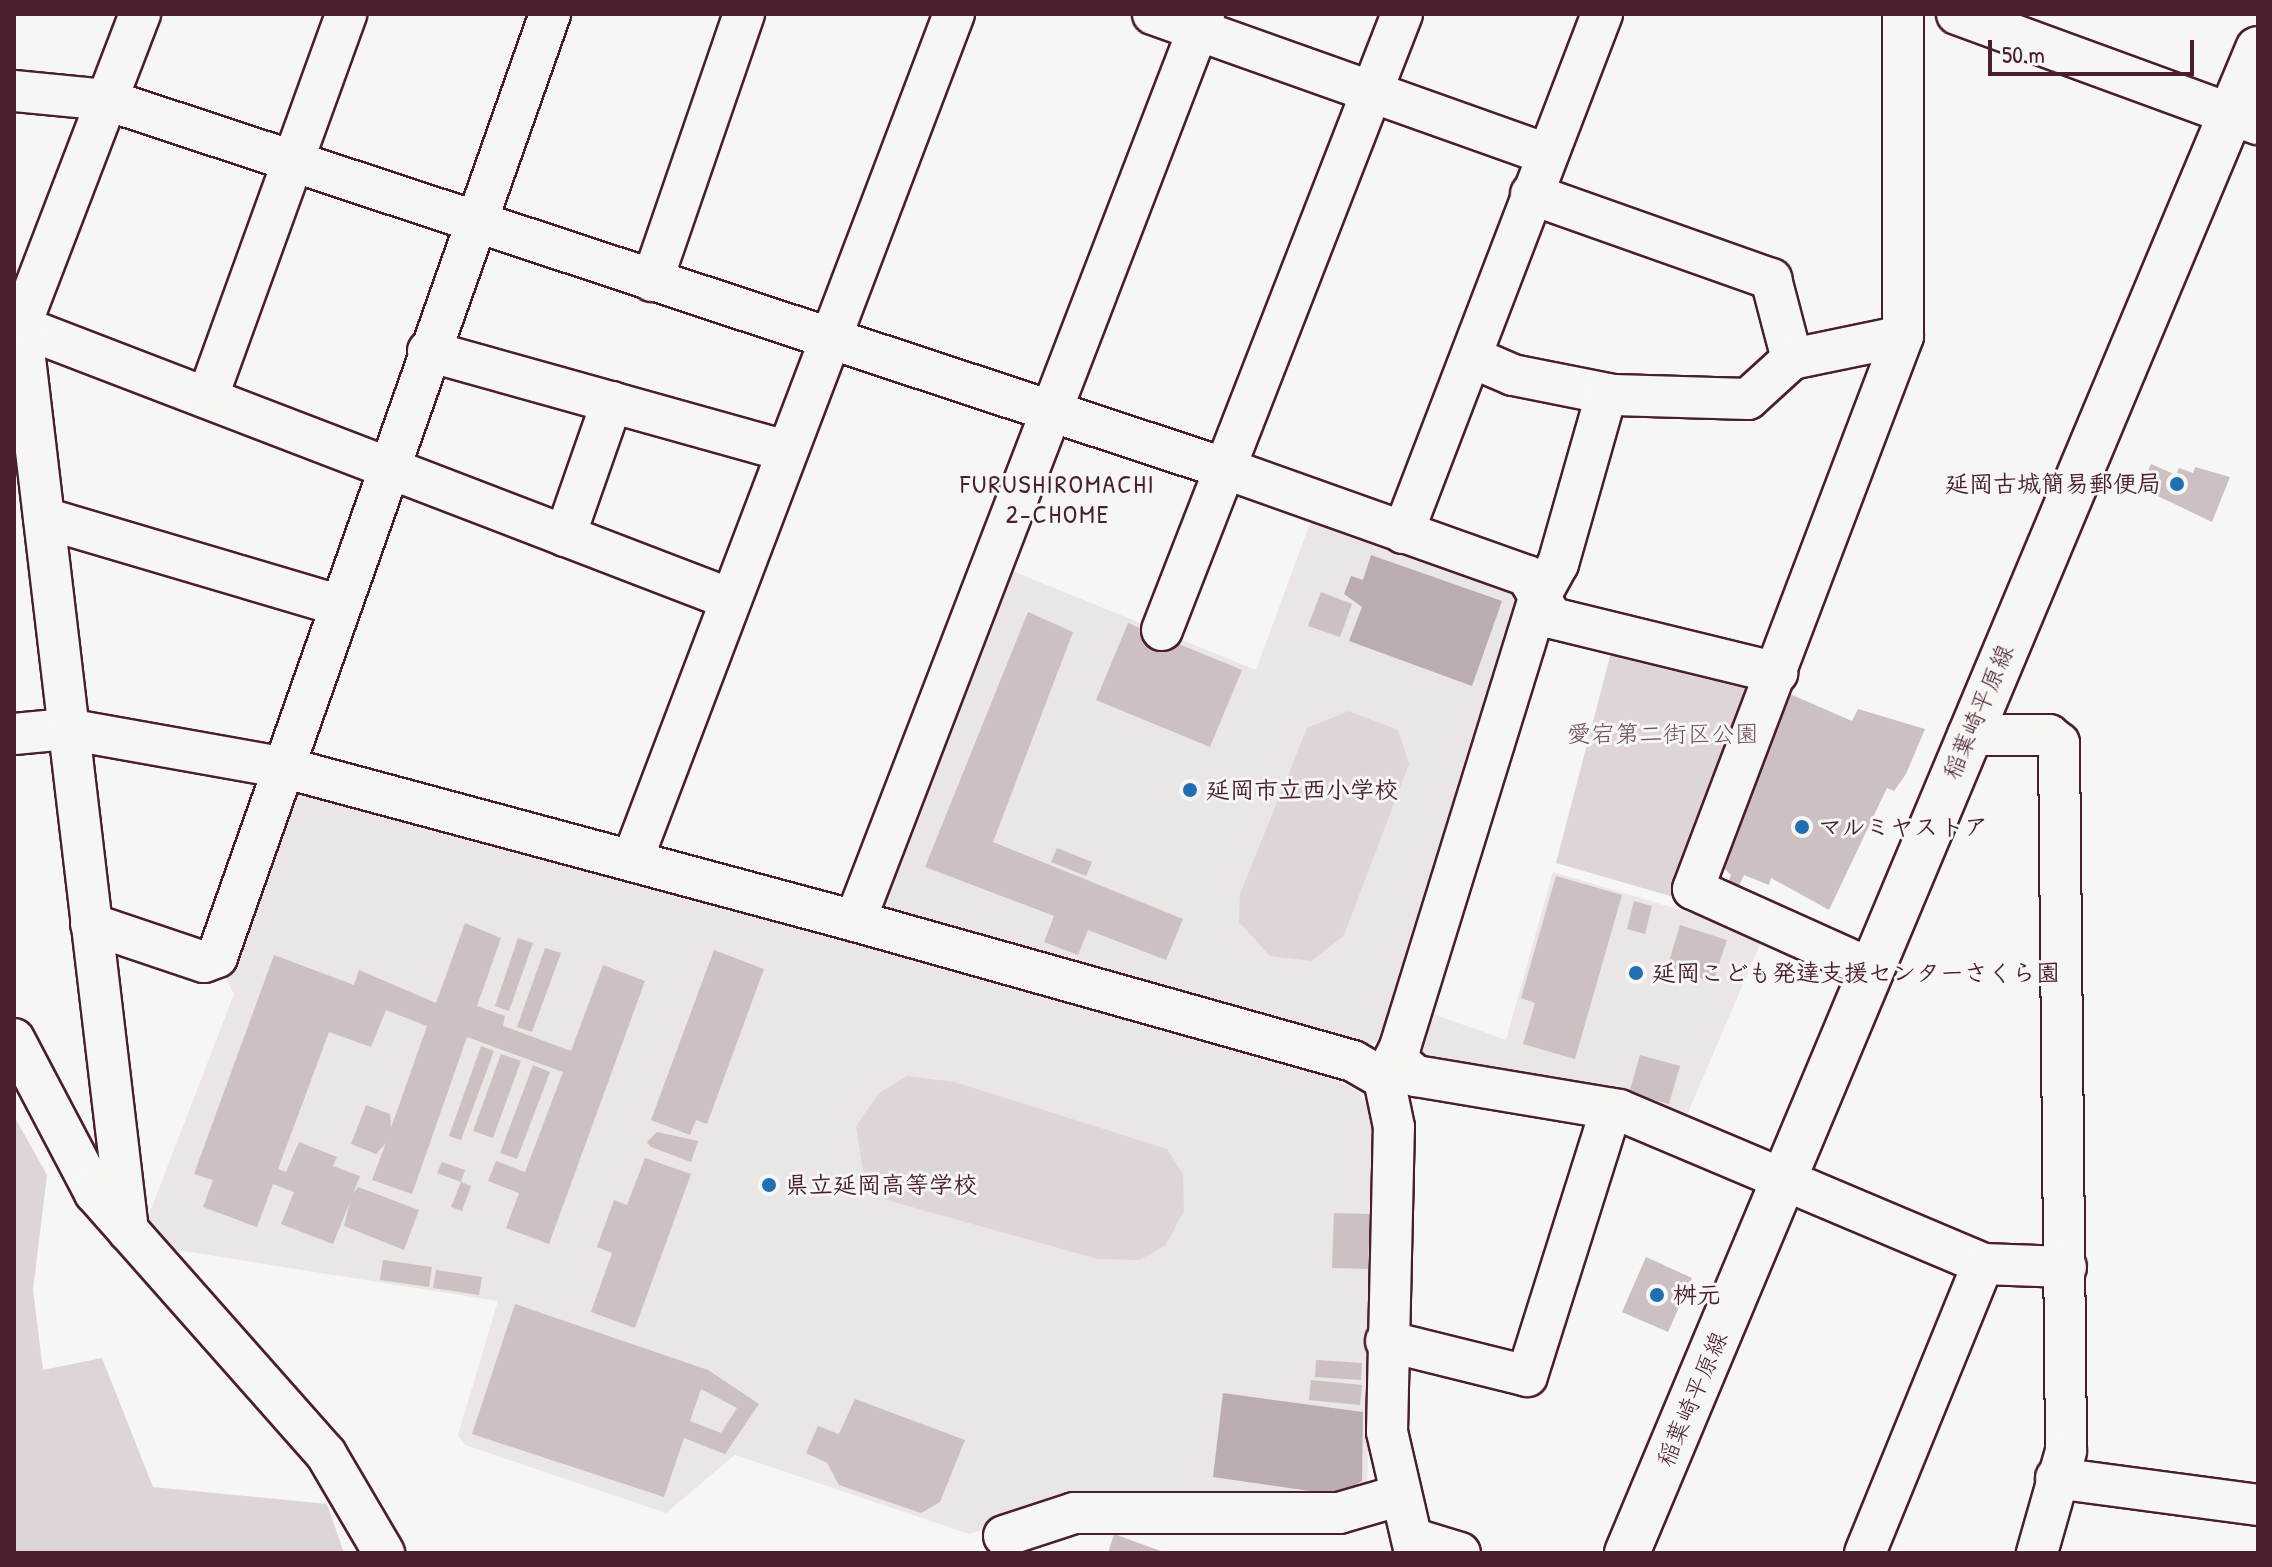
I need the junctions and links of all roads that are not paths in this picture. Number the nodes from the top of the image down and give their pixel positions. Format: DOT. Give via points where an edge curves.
graph roads {
  1 [pos="140,14"];
  2 [pos="346,14"];
  3 [pos="550,14"];
  4 [pos="744,14"];
  5 [pos="954,14"];
  6 [pos="1153,14"];
  7 [pos="1402,14"];
  8 [pos="1602,14"];
  9 [pos="1903,14"];
  10 [pos="1957,14"];
  11 [pos="1201,22"];
  12 [pos="2258,49"];
  13 [pos="14,91"];
  14 [pos="1371,95"];
  15 [pos="107,100"];
  16 [pos="2245,119"];
  17 [pos="1547,154"];
  18 [pos="293,162"];
  19 [pos="1531,194"];
  20 [pos="475,221"];
  21 [pos="652,281"];
  22 [pos="16,320"];
  23 [pos="1903,336"];
  24 [pos="829,341"];
  25 [pos="428,351"];
  26 [pos="1471,357"];
  27 [pos="1792,359"];
  28 [pos="1614,395"];
  29 [pos="208,396"];
  30 [pos="612,402"];
  31 [pos="1052,412"];
  32 [pos="786,451"];
  33 [pos="386,467"];
  34 [pos="1227,469"];
  35 [pos="44,518"];
  36 [pos="1403,533"];
  37 [pos="565,536"];
  38 [pos="1539,598"];
  39 [pos="730,599"];
  40 [pos="337,605"];
  41 [pos="1162,630"];
  42 [pos="1777,673"];
  43 [pos="67,729"];
  44 [pos="14,734"];
  45 [pos="1968,735"];
  46 [pos="286,768"];
  47 [pos="633,858"];
  48 [pos="855,921"];
  49 [pos="91,924"];
  50 [pos="1871,969"];
  51 [pos="14,1039"];
  52 [pos="1389,1068"];
  53 [pos="1611,1109"];
  54 [pos="1783,1179"];
  55 [pos="128,1231"];
  56 [pos="1983,1264"];
  57 [pos="2066,1267"];
  58 [pos="1386,1341"];
  59 [pos="2056,1478"];
  60 [pos="1398,1496"];
  61 [pos="2258,1505"];
  62 [pos="1004,1536"];
  63 [pos="1415,1546"];
  64 [pos="384,1553"];
  65 [pos="1460,1553"];
  66 [pos="1627,1553"];
  67 [pos="1865,1553"];
  68 [pos="2037,1553"];
  1 -- 15 [label="street"];
  2 -- 18 [label="street"];
  3 -- 20 [label="street"];
  4 -- 21 [label="street"];
  5 -- 24 [label="street"];
  6 -- 11 [label="street"];
  7 -- 14 [label="street"];
  8 -- 17 [label="street"];
  9 -- 23 [label="street"];
  10 -- 16 [label="street"];
  11 -- 14 [label="street"];
  11 -- 31 [label="street"];
  12 -- 16 [label="main road, 稲葉崎平原線"];
  13 -- 15 [label="street"];
  14 -- 17 [label="street"];
  14 -- 34 [label="street"];
  15 -- 18 [label="street"];
  15 -- 22 [label="street"];
  16 -- 45 [label="main road, 稲葉崎平原線"];
  17 -- 19 [label="street"];
  18 -- 20 [label="street"];
  18 -- 29 [label="street"];
  19 -- 26 [label="street"];
  19 -- 27 [label="street" via="1771,279"];
  20 -- 21 [label="street"];
  20 -- 25 [label="street"];
  21 -- 24 [label="street"];
  22 -- 29 [label="street"];
  22 -- 35 [label="street"];
  23 -- 27 [label="street"];
  23 -- 42 [label="street"];
  24 -- 31 [label="street"];
  24 -- 32 [label="street"];
  25 -- 30 [label="street"];
  25 -- 33 [label="street"];
  26 -- 28 [label="street" via="1513,375"];
  26 -- 36 [label="street"];
  27 -- 28 [label="street" via="1748,399 1725,404"];
  28 -- 38 [label="street" via="1604,402 1558,564"];
  29 -- 33 [label="street"];
  30 -- 32 [label="street"];
  30 -- 37 [label="street"];
  31 -- 34 [label="street"];
  31 -- 48 [label="street"];
  32 -- 39 [label="street"];
  33 -- 37 [label="street"];
  33 -- 40 [label="street"];
  34 -- 36 [label="street"];
  34 -- 41 [label="street"];
  35 -- 40 [label="street"];
  35 -- 43 [label="street"];
  36 -- 38 [label="street" via="1527,576"];
  37 -- 39 [label="street"];
  38 -- 42 [label="street" via="1552,618"];
  38 -- 52 [label="street"];
  39 -- 47 [label="street"];
  40 -- 46 [label="street" via="285,749"];
  42 -- 50 [label="street" via="1693,889"];
  43 -- 44 [label="street"];
  43 -- 46 [label="street"];
  43 -- 49 [label="street"];
  45 -- 50 [label="main road, 稲葉崎平原線"];
  45 -- 57 [label="street" via="2049,735 2059,743"];
  46 -- 47 [label="street"];
  46 -- 49 [label="street" via="217,957 204,962"];
  47 -- 48 [label="street"];
  48 -- 52 [label="street"];
  49 -- 55 [label="street"];
  50 -- 54 [label="main road, 稲葉崎平原線"];
  51 -- 55 [label="street" via="95,1193"];
  52 -- 53 [label="street"];
  52 -- 58 [label="street" via="1394,1127"];
  53 -- 54 [label="street"];
  53 -- 58 [label="street" via="1527,1376"];
  54 -- 56 [label="street"];
  54 -- 66 [label="main road, 稲葉崎平原線"];
  55 -- 64 [label="street" via="326,1454"];
  56 -- 57 [label="street"];
  56 -- 67 [label="street"];
  57 -- 59 [label="street" via="2066,1451"];
  58 -- 60 [label="street" via="1387,1432"];
  59 -- 61 [label="street"];
  59 -- 68 [label="street"];
  60 -- 62 [label="street" via="1339,1513 1074,1513"];
  60 -- 63 [label="street"];
  63 -- 65 [label="street"];
}
